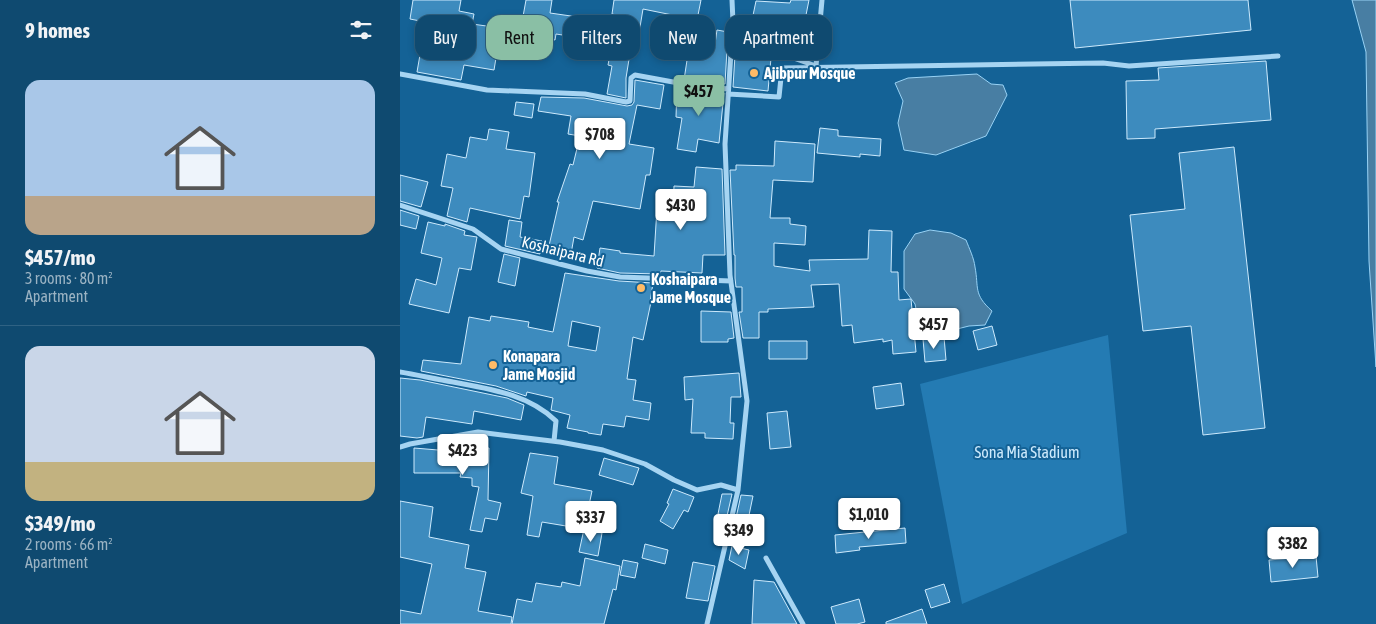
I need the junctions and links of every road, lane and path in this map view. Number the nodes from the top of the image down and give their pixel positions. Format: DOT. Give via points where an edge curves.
graph roads {
  1 [pos="732,0"];
  2 [pos="822,0"];
  3 [pos="733,15"];
  4 [pos="1278,56"];
  5 [pos="730,60"];
  6 [pos="799,60"];
  7 [pos="816,66"];
  8 [pos="400,74"];
  9 [pos="728,92"];
  10 [pos="400,205"];
  11 [pos="731,282"];
  12 [pos="400,372"];
  13 [pos="554,442"];
  14 [pos="400,447"];
  15 [pos="738,490"];
  16 [pos="766,558"];
  17 [pos="707,624"];
  18 [pos="803,624"];
  1 -- 3 [label="street"];
  2 -- 7 [label="street"];
  4 -- 7 [label="street" via="1129,66 1103,63"];
  5 -- 9 [label="street"];
  6 -- 7 [label="street"];
  7 -- 9 [label="street" via="782,68 779,97"];
  8 -- 9 [label="street" via="487,90 585,94 626,102 630,101 631,78 635,75"];
  9 -- 11 [label="street" via="725,144"];
  10 -- 11 [label="street, Koshaipara Rd" via="473,229 501,249 587,271 620,278"];
  11 -- 15 [label="street" via="746,402"];
  12 -- 13 [label="street" via="496,389 534,404 556,421"];
  13 -- 14 [label="street" via="478,432"];
  13 -- 15 [label="street" via="603,450 645,464 696,490 721,485"];
  15 -- 17 [label="street"];
  16 -- 18 [label="street"];
}
